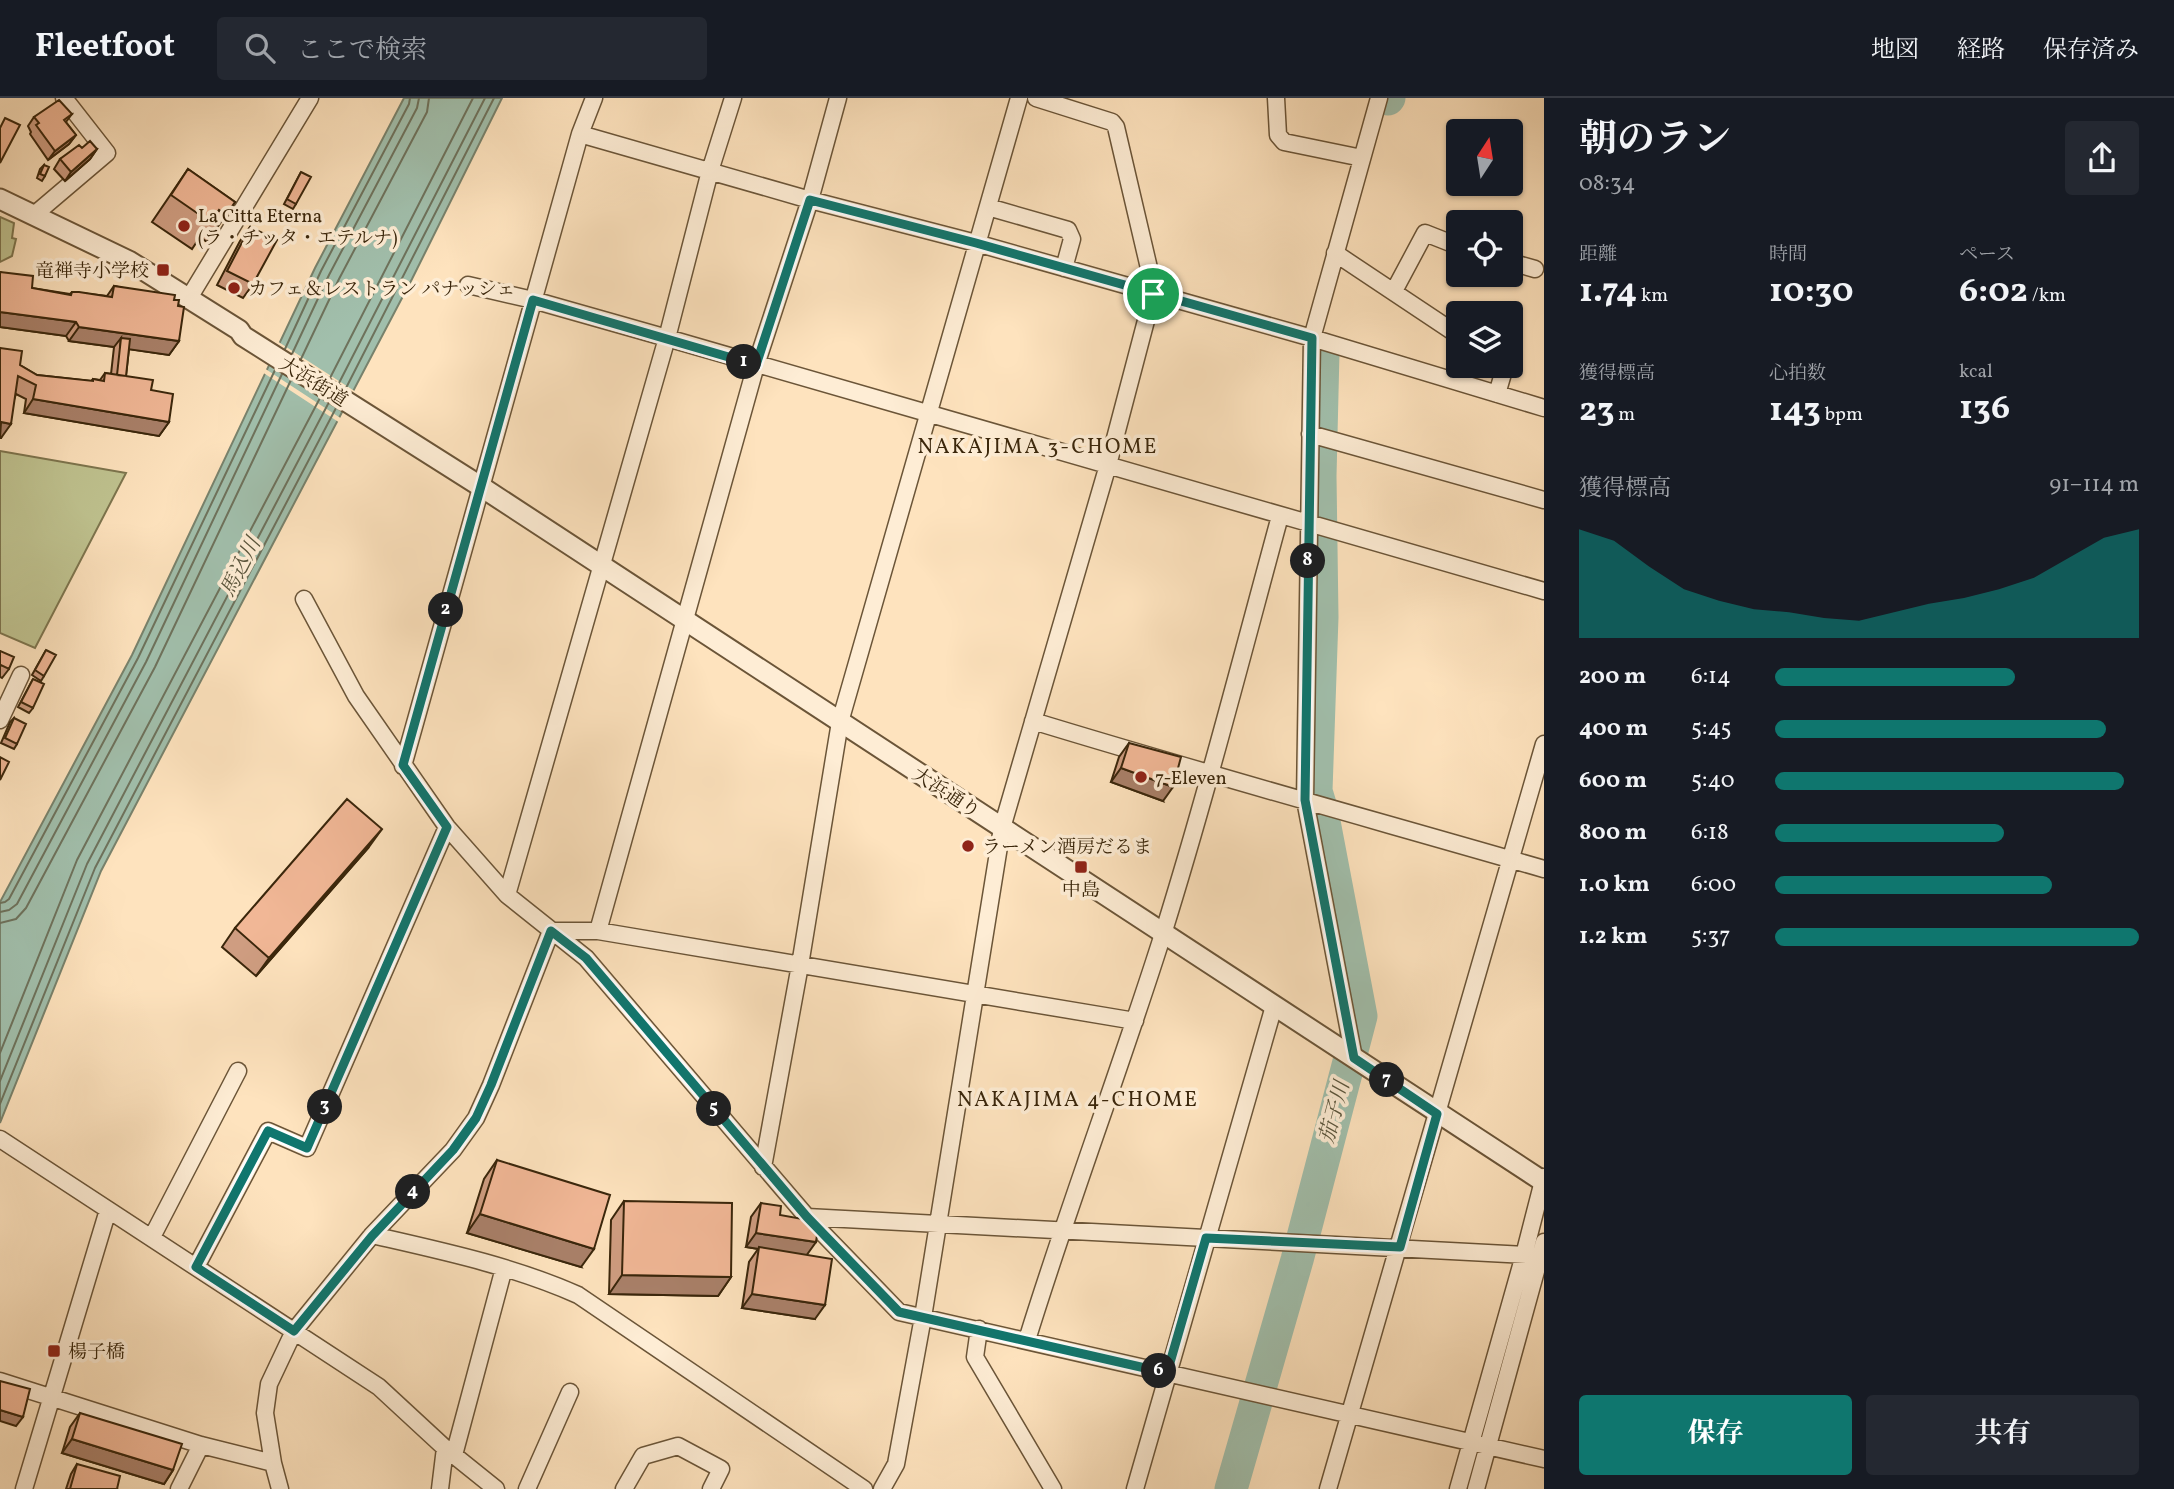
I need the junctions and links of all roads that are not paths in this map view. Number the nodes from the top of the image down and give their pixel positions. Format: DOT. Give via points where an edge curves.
graph roads {
  1 [pos="64,98"];
  2 [pos="310,98"];
  3 [pos="594,98"];
  4 [pos="733,98"];
  5 [pos="838,98"];
  6 [pos="1019,98"];
  7 [pos="1036,98"];
  8 [pos="1276,98"];
  9 [pos="1380,98"];
  10 [pos="580,134"];
  11 [pos="1362,158"];
  12 [pos="710,171"];
  13 [pos="0,199"];
  14 [pos="810,200"];
  15 [pos="988,207"];
  16 [pos="34,215"];
  17 [pos="1446,241"];
  18 [pos="976,243"];
  19 [pos="1335,253"];
  20 [pos="1523,266"];
  21 [pos="1064,268"];
  22 [pos="1535,269"];
  23 [pos="468,285"];
  24 [pos="1394,291"];
  25 [pos="1153,294"];
  26 [pos="189,298"];
  27 [pos="533,300"];
  28 [pos="1446,327"];
  29 [pos="667,338"];
  30 [pos="1312,338"];
  31 [pos="756,365"];
  32 [pos="1502,378"];
  33 [pos="1497,394"];
  34 [pos="1543,403"];
  35 [pos="929,414"];
  36 [pos="385,426"];
  37 [pos="1310,434"];
  38 [pos="1108,465"];
  39 [pos="480,486"];
  40 [pos="1544,500"];
  41 [pos="1280,516"];
  42 [pos="1308,524"];
  43 [pos="601,565"];
  44 [pos="1544,591"];
  45 [pos="304,599"];
  46 [pos="685,620"];
  47 [pos="21,675"];
  48 [pos="0,720"];
  49 [pos="1033,721"];
  50 [pos="840,722"];
  51 [pos="1544,744"];
  52 [pos="403,765"];
  53 [pos="1210,775"];
  54 [pos="1305,800"];
  55 [pos="447,827"];
  56 [pos="1002,828"];
  57 [pos="1510,859"];
  58 [pos="1544,869"];
  59 [pos="507,895"];
  60 [pos="551,931"];
  61 [pos="598,931"];
  62 [pos="1163,934"];
  63 [pos="800,965"];
  64 [pos="975,994"];
  65 [pos="1274,1006"];
  66 [pos="1135,1021"];
  67 [pos="1354,1058"];
  68 [pos="237,1071"];
  69 [pos="1437,1114"];
  70 [pos="14,1147"];
  71 [pos="763,1167"];
  72 [pos="1544,1180"];
  73 [pos="108,1210"];
  74 [pos="807,1217"];
  75 [pos="938,1225"];
  76 [pos="1061,1231"];
  77 [pos="372,1236"];
  78 [pos="152,1237"];
  79 [pos="1206,1238"];
  80 [pos="1400,1247"];
  81 [pos="1538,1252"];
  82 [pos="196,1267"];
  83 [pos="504,1268"];
  84 [pos="923,1317"];
  85 [pos="979,1329"];
  86 [pos="294,1331"];
  87 [pos="1027,1340"];
  88 [pos="1167,1373"];
  89 [pos="0,1381"];
  90 [pos="570,1392"];
  91 [pos="51,1396"];
  92 [pos="1349,1415"];
  93 [pos="1470,1442"];
  94 [pos="201,1445"];
  95 [pos="1488,1446"];
  96 [pos="450,1452"];
  97 [pos="1544,1459"];
  98 [pos="273,1463"];
  99 [pos="24,1489"];
  100 [pos="179,1489"];
  101 [pos="281,1489"];
  102 [pos="440,1489"];
  103 [pos="496,1489"];
  104 [pos="527,1489"];
  105 [pos="624,1489"];
  106 [pos="710,1489"];
  107 [pos="864,1489"];
  108 [pos="881,1489"];
  109 [pos="1053,1489"];
  110 [pos="1135,1489"];
  111 [pos="1328,1489"];
  112 [pos="1458,1489"];
  113 [pos="1476,1489"];
  1 -- 16 [label="street" via="107,153"];
  2 -- 26 [label="street"];
  3 -- 10 [label="street"];
  4 -- 12 [label="street"];
  5 -- 14 [label="street"];
  6 -- 15 [label="street"];
  7 -- 25 [label="street" via="1116,127"];
  8 -- 11 [label="street" via="1278,135 1284,142"];
  9 -- 11 [label="street"];
  10 -- 12 [label="street"];
  10 -- 27 [label="street"];
  11 -- 19 [label="street"];
  12 -- 14 [label="street"];
  12 -- 29 [label="street"];
  13 -- 16 [label="street"];
  14 -- 18 [label="street"];
  14 -- 31 [label="street"];
  15 -- 18 [label="street"];
  15 -- 21 [label="street" via="1068,230 1072,239"];
  16 -- 26 [label="street" via="129,261"];
  17 -- 24 [label="street" via="1425,233"];
  18 -- 21 [label="street"];
  18 -- 35 [label="street"];
  19 -- 24 [label="street"];
  19 -- 30 [label="street"];
  20 -- 22 [label="street"];
  21 -- 25 [label="street"];
  23 -- 27 [label="street"];
  24 -- 28 [label="street"];
  25 -- 30 [label="street"];
  25 -- 38 [label="street"];
  26 -- 36 [label="street, 大浜街道"];
  27 -- 29 [label="street"];
  27 -- 39 [label="street"];
  29 -- 31 [label="street"];
  29 -- 43 [label="street"];
  30 -- 33 [label="street"];
  30 -- 37 [label="street"];
  31 -- 35 [label="street"];
  31 -- 46 [label="street"];
  32 -- 33 [label="street"];
  33 -- 34 [label="street"];
  35 -- 38 [label="street"];
  35 -- 50 [label="street"];
  36 -- 39 [label="street, 大浜通り"];
  37 -- 40 [label="street"];
  37 -- 42 [label="street"];
  38 -- 41 [label="street"];
  38 -- 49 [label="street"];
  39 -- 43 [label="street, 大浜通り"];
  39 -- 52 [label="street"];
  41 -- 42 [label="street"];
  41 -- 53 [label="street"];
  42 -- 44 [label="street"];
  42 -- 54 [label="street"];
  43 -- 46 [label="street, 大浜通り"];
  43 -- 59 [label="street"];
  45 -- 52 [label="street" via="356,696"];
  46 -- 50 [label="street, 大浜通り"];
  46 -- 61 [label="street"];
  47 -- 48 [label="street"];
  49 -- 53 [label="street"];
  49 -- 56 [label="street"];
  50 -- 56 [label="street, 大浜通り"];
  50 -- 63 [label="street"];
  51 -- 57 [label="street"];
  52 -- 55 [label="street"];
  53 -- 54 [label="street"];
  53 -- 62 [label="street"];
  54 -- 57 [label="street"];
  54 -- 67 [label="street"];
  55 -- 59 [label="street"];
  55 -- 82 [label="street" via="307,1148 268,1131"];
  56 -- 62 [label="street, 大浜通り"];
  56 -- 64 [label="street"];
  57 -- 58 [label="street"];
  57 -- 69 [label="street"];
  59 -- 60 [label="street"];
  60 -- 61 [label="street"];
  60 -- 71 [label="street" via="586,958"];
  60 -- 77 [label="street" via="476,1118 453,1150"];
  61 -- 63 [label="street"];
  62 -- 65 [label="street, 大浜通り"];
  62 -- 66 [label="street"];
  63 -- 64 [label="street"];
  63 -- 71 [label="street"];
  64 -- 66 [label="street"];
  64 -- 75 [label="street"];
  65 -- 67 [label="street, 大浜通り"];
  65 -- 79 [label="street"];
  66 -- 76 [label="street"];
  67 -- 69 [label="street, 大浜通り"];
  68 -- 78 [label="street"];
  69 -- 72 [label="street, 大浜通り"];
  69 -- 80 [label="street"];
  70 -- 73 [label="street"];
  71 -- 74 [label="street"];
  72 -- 81 [label="street"];
  73 -- 78 [label="street"];
  73 -- 91 [label="street"];
  74 -- 75 [label="street"];
  74 -- 84 [label="street" via="899,1312"];
  75 -- 76 [label="street"];
  75 -- 84 [label="street"];
  76 -- 79 [label="street"];
  76 -- 87 [label="street"];
  77 -- 83 [label="street"];
  77 -- 86 [label="street"];
  78 -- 82 [label="street"];
  79 -- 80 [label="street"];
  79 -- 88 [label="street"];
  80 -- 81 [label="street"];
  80 -- 92 [label="street"];
  81 -- 93 [label="street"];
  81 -- 95 [label="street"];
  82 -- 86 [label="street"];
  83 -- 96 [label="street"];
  83 -- 107 [label="street" via="578,1295"];
  84 -- 85 [label="street"];
  84 -- 108 [label="street" via="897,1464"];
  85 -- 87 [label="street"];
  85 -- 109 [label="street" via="975,1357"];
  86 -- 96 [label="street" via="379,1387"];
  86 -- 98 [label="street" via="269,1384 265,1413"];
  87 -- 88 [label="street"];
  88 -- 92 [label="street"];
  88 -- 110 [label="street"];
  89 -- 91 [label="street"];
  90 -- 104 [label="street"];
  91 -- 94 [label="street"];
  91 -- 99 [label="street"];
  92 -- 93 [label="street"];
  92 -- 111 [label="street"];
  93 -- 95 [label="street"];
  93 -- 112 [label="street"];
  94 -- 98 [label="street"];
  94 -- 100 [label="street"];
  95 -- 97 [label="street"];
  95 -- 113 [label="street"];
  96 -- 102 [label="street"];
  96 -- 103 [label="street"];
  98 -- 101 [label="street"];
  105 -- 106 [label="street" via="643,1456 678,1446 721,1469"];
}
